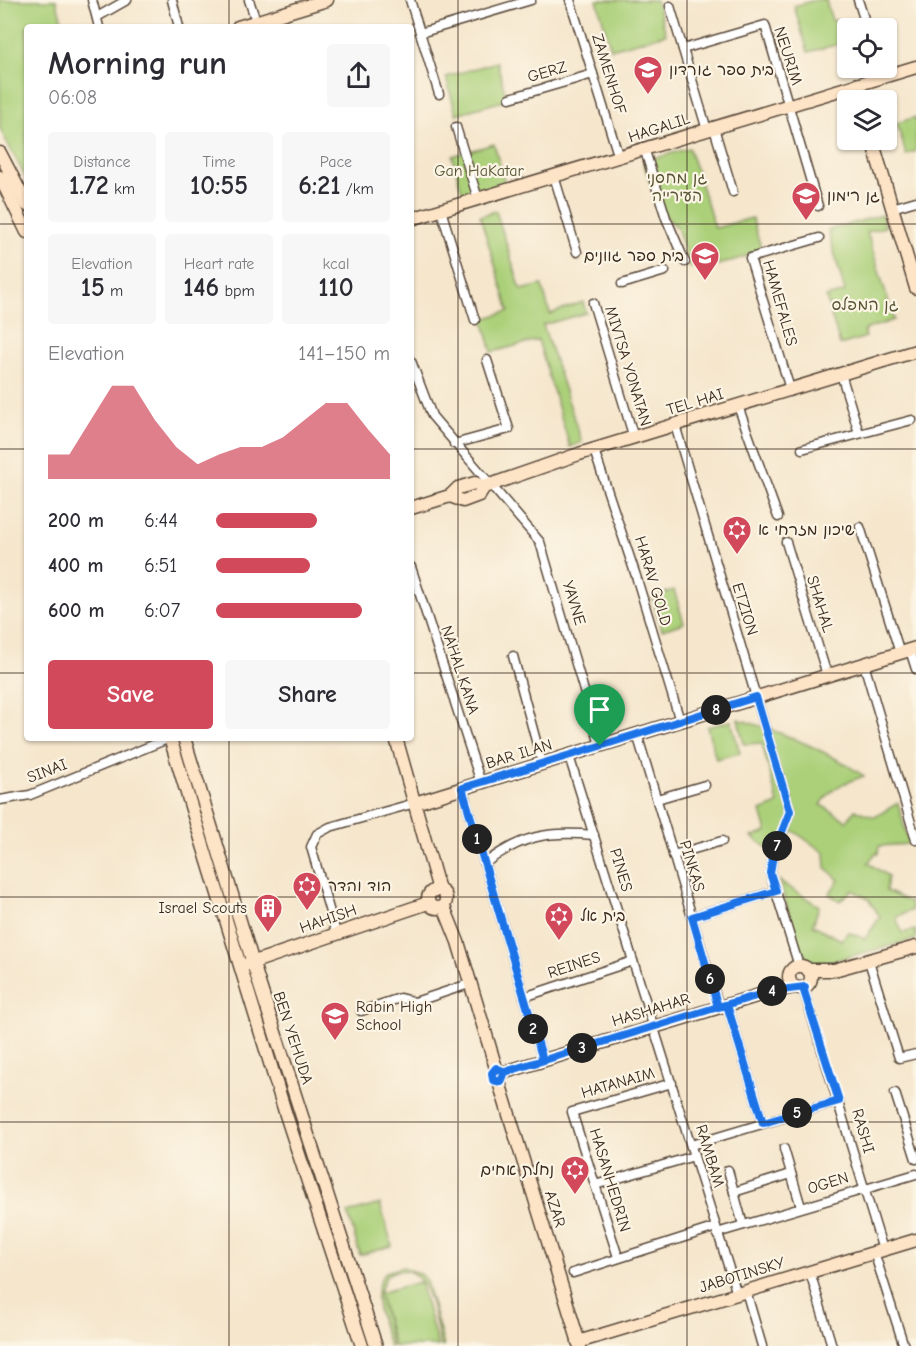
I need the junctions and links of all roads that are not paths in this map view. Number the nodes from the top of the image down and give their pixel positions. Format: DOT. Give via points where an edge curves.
graph roads {
  1 [pos="92,0"];
  2 [pos="127,0"];
  3 [pos="172,0"];
  4 [pos="249,0"];
  5 [pos="327,0"];
  6 [pos="410,0"];
  7 [pos="531,0"];
  8 [pos="570,0"];
  9 [pos="858,0"];
  10 [pos="670,6"];
  11 [pos="97,17"];
  12 [pos="864,18"];
  13 [pos="256,21"];
  14 [pos="98,24"];
  15 [pos="178,24"];
  16 [pos="247,24"];
  17 [pos="420,33"];
  18 [pos="683,49"];
  19 [pos="916,67"];
  20 [pos="897,70"];
  21 [pos="593,74"];
  22 [pos="868,78"];
  23 [pos="855,85"];
  24 [pos="857,90"];
  25 [pos="439,94"];
  26 [pos="510,98"];
  27 [pos="788,106"];
  28 [pos="456,128"];
  29 [pos="710,129"];
  30 [pos="875,150"];
  31 [pos="645,151"];
  32 [pos="0,153"];
  33 [pos="619,158"];
  34 [pos="554,176"];
  35 [pos="0,177"];
  36 [pos="733,192"];
  37 [pos="24,199"];
  38 [pos="478,199"];
  39 [pos="916,201"];
  40 [pos="818,206"];
  41 [pos="892,208"];
  42 [pos="441,210"];
  43 [pos="414,218"];
  44 [pos="24,226"];
  45 [pos="819,238"];
  46 [pos="577,252"];
  47 [pos="685,262"];
  48 [pos="665,271"];
  49 [pos="622,284"];
  50 [pos="916,288"];
  51 [pos="593,303"];
  52 [pos="475,320"];
  53 [pos="916,351"];
  54 [pos="487,360"];
  55 [pos="414,370"];
  56 [pos="841,374"];
  57 [pos="790,389"];
  58 [pos="738,406"];
  59 [pos="912,420"];
  60 [pos="675,425"];
  61 [pos="859,433"];
  62 [pos="634,438"];
  63 [pos="454,444"];
  64 [pos="802,449"];
  65 [pos="594,450"];
  66 [pos="488,486"];
  67 [pos="414,507"];
  68 [pos="778,517"];
  69 [pos="860,527"];
  70 [pos="786,542"];
  71 [pos="414,576"];
  72 [pos="909,650"];
  73 [pos="513,656"];
  74 [pos="864,664"];
  75 [pos="916,669"];
  76 [pos="827,675"];
  77 [pos="756,697"];
  78 [pos="680,721"];
  79 [pos="638,734"];
  80 [pos="163,741"];
  81 [pos="171,741"];
  82 [pos="185,741"];
  83 [pos="397,741"];
  84 [pos="600,746"];
  85 [pos="569,756"];
  86 [pos="542,763"];
  87 [pos="480,783"];
  88 [pos="705,785"];
  89 [pos="462,788"];
  90 [pos="657,799"];
  91 [pos="0,800"];
  92 [pos="415,803"];
  93 [pos="594,835"];
  94 [pos="916,840"];
  95 [pos="722,841"];
  96 [pos="673,855"];
  97 [pos="484,864"];
  98 [pos="439,890"];
  99 [pos="776,891"];
  100 [pos="428,903"];
  101 [pos="444,907"];
  102 [pos="692,917"];
  103 [pos="336,933"];
  104 [pos="247,946"];
  105 [pos="916,947"];
  106 [pos="271,956"];
  107 [pos="633,961"];
  108 [pos="253,962"];
  109 [pos="869,962"];
  110 [pos="239,967"];
  111 [pos="801,978"];
  112 [pos="472,983"];
  113 [pos="260,987"];
  114 [pos="524,997"];
  115 [pos="723,1006"];
  116 [pos="361,1011"];
  117 [pos="654,1027"];
  118 [pos="916,1054"];
  119 [pos="543,1060"];
  120 [pos="500,1074"];
  121 [pos="672,1083"];
  122 [pos="895,1093"];
  123 [pos="839,1101"];
  124 [pos="572,1112"];
  125 [pos="763,1123"];
  126 [pos="690,1145"];
  127 [pos="784,1149"];
  128 [pos="694,1156"];
  129 [pos="916,1159"];
  130 [pos="728,1170"];
  131 [pos="791,1174"];
  132 [pos="916,1174"];
  133 [pos="595,1185"];
  134 [pos="865,1188"];
  135 [pos="734,1192"];
  136 [pos="801,1208"];
  137 [pos="743,1225"];
  138 [pos="716,1230"];
  139 [pos="916,1240"];
  140 [pos="879,1251"];
  141 [pos="618,1257"];
  142 [pos="810,1272"];
  143 [pos="573,1273"];
  144 [pos="741,1293"];
  145 [pos="579,1344"];
  146 [pos="362,1346"];
  147 [pos="376,1346"];
  148 [pos="762,1346"];
  149 [pos="832,1346"];
  150 [pos="904,1346"];
  1 -- 11 [label="street"];
  2 -- 11 [label="street"];
  3 -- 15 [label="street"];
  4 -- 13 [label="street"];
  5 -- 13 [label="street"];
  6 -- 17 [label="street"];
  7 -- 17 [label="street"];
  8 -- 21 [label="street, ZAMENHOF"];
  9 -- 12 [label="street"];
  10 -- 18 [label="street"];
  11 -- 14 [label="street"];
  13 -- 16 [label="street"];
  17 -- 25 [label="street"];
  18 -- 27 [label="street, NEURIM" via="765,25"];
  18 -- 29 [label="street"];
  19 -- 20 [label="street, HAGALIL"];
  21 -- 26 [label="street, GERZ"];
  21 -- 33 [label="street, ZAMENHOF"];
  22 -- 23 [label="street, HAGALIL"];
  23 -- 24 [label="street"];
  23 -- 27 [label="street, HAGALIL"];
  27 -- 29 [label="street, HAGALIL"];
  27 -- 40 [label="street"];
  28 -- 38 [label="street"];
  29 -- 31 [label="street, HAGALIL"];
  29 -- 36 [label="street"];
  30 -- 41 [label="street"];
  31 -- 33 [label="street, HAGALIL"];
  31 -- 47 [label="street"];
  32 -- 37 [label="street"];
  33 -- 34 [label="street, HAGALIL"];
  34 -- 38 [label="street, HAGALIL"];
  34 -- 46 [label="street"];
  35 -- 44 [label="street"];
  38 -- 42 [label="street, HAGALIL"];
  39 -- 41 [label="street"];
  41 -- 50 [label="street"];
  42 -- 43 [label="street, HAGALIL"];
  42 -- 52 [label="street"];
  45 -- 57 [label="street, HAMEFALES" via="750,258"];
  48 -- 49 [label="street, MIVTSA YONATAN"];
  51 -- 62 [label="street, MIVTSA YONATAN"];
  53 -- 56 [label="street, TEL HAI"];
  54 -- 63 [label="street" via="509,429"];
  55 -- 63 [label="street, YAVNE" via="425,404"];
  56 -- 57 [label="street, TEL HAI"];
  56 -- 61 [label="street"];
  57 -- 58 [label="street, TEL HAI"];
  58 -- 60 [label="street, TEL HAI"];
  58 -- 68 [label="street"];
  59 -- 61 [label="street"];
  60 -- 62 [label="street, TEL HAI"];
  60 -- 77 [label="street, ETZION"];
  61 -- 64 [label="street"];
  62 -- 65 [label="street, TEL HAI"];
  63 -- 66 [label="street, YAVNE"];
  65 -- 66 [label="street, TEL HAI"];
  65 -- 78 [label="street, HARAV GOLD"];
  66 -- 67 [label="street, TEL HAI" via="475,483"];
  66 -- 84 [label="street, YAVNE" via="540,542"];
  69 -- 72 [label="street"];
  70 -- 76 [label="street, SHAHAL"];
  71 -- 87 [label="street, NAHAL KANA"];
  72 -- 74 [label="street, BAR ILAN"];
  72 -- 75 [label="street"];
  73 -- 86 [label="street"];
  74 -- 76 [label="street, BAR ILAN"];
  74 -- 94 [label="street"];
  76 -- 77 [label="street, BAR ILAN"];
  77 -- 78 [label="street, BAR ILAN"];
  77 -- 99 [label="street, ETZION" via="790,811 773,855 770,873"];
  78 -- 79 [label="street, BAR ILAN"];
  79 -- 84 [label="street, BAR ILAN"];
  79 -- 90 [label="street, PINKAS"];
  80 -- 91 [label="street, SINAI" via="30,795"];
  81 -- 110 [label="street, BEN YEHUDA"];
  82 -- 104 [label="street, BEN YEHUDA"];
  83 -- 92 [label="street"];
  84 -- 85 [label="street, BAR ILAN"];
  85 -- 86 [label="street, BAR ILAN"];
  85 -- 93 [label="street, PINES"];
  86 -- 87 [label="street, BAR ILAN"];
  87 -- 89 [label="street, BAR ILAN"];
  88 -- 90 [label="street"];
  89 -- 92 [label="street, BAR ILAN"];
  89 -- 97 [label="street"];
  90 -- 96 [label="street, PINKAS"];
  92 -- 98 [label="street"];
  92 -- 103 [label="street, BAR ILAN" via="317,834 311,846"];
  93 -- 97 [label="street" via="567,832 534,836"];
  93 -- 107 [label="street, PINES"];
  95 -- 96 [label="street"];
  96 -- 102 [label="street, PINKAS"];
  97 -- 114 [label="street"];
  98 -- 100 [label="street" via="431,892"];
  98 -- 101 [label="street" via="446,896"];
  99 -- 102 [label="street"];
  99 -- 111 [label="street, RASHI"];
  100 -- 101 [label="street" via="435,909"];
  100 -- 103 [label="street, HAHISH"];
  101 -- 112 [label="street, AZAR"];
  102 -- 115 [label="street, PINKAS"];
  103 -- 106 [label="street, HAHISH"];
  104 -- 106 [label="street"];
  104 -- 108 [label="street, BEN YEHUDA"];
  105 -- 109 [label="street"];
  106 -- 108 [label="street, HAHISH"];
  106 -- 113 [label="street" via="260,976"];
  107 -- 114 [label="street, REINES"];
  107 -- 117 [label="street, PINES"];
  108 -- 110 [label="street, HAHISH"];
  108 -- 113 [label="street, BEN YEHUDA"];
  109 -- 111 [label="street"];
  109 -- 118 [label="street" via="899,1058"];
  110 -- 146 [label="street, BEN YEHUDA"];
  111 -- 115 [label="street, HASHAHAR"];
  111 -- 123 [label="street, RASHI"];
  112 -- 116 [label="street" via="416,1002 400,998"];
  112 -- 120 [label="street, AZAR"];
  113 -- 147 [label="street, BEN YEHUDA"];
  114 -- 119 [label="street"];
  115 -- 117 [label="street, HASHAHAR"];
  115 -- 125 [label="street, PINKAS"];
  117 -- 119 [label="street, HASHAHAR"];
  117 -- 121 [label="street, RAMBAM"];
  119 -- 120 [label="street, HASHAHAR"];
  120 -- 145 [label="street, AZAR"];
  121 -- 124 [label="street, HATANAIM"];
  121 -- 126 [label="street, RAMBAM"];
  122 -- 129 [label="street"];
  123 -- 125 [label="street"];
  123 -- 134 [label="street, RASHI"];
  124 -- 133 [label="street, HASANHEDRIN"];
  125 -- 126 [label="street"];
  126 -- 128 [label="street, RAMBAM"];
  127 -- 131 [label="street, OGEN"];
  128 -- 133 [label="street"];
  128 -- 138 [label="street, RAMBAM"];
  130 -- 135 [label="street"];
  131 -- 135 [label="street, OGEN"];
  131 -- 136 [label="street, OGEN"];
  132 -- 134 [label="street, OGEN"];
  133 -- 141 [label="street, HASANHEDRIN"];
  134 -- 136 [label="street, OGEN"];
  134 -- 140 [label="street, RASHI"];
  135 -- 137 [label="street"];
  136 -- 137 [label="street, OGEN"];
  137 -- 138 [label="street, OGEN"];
  138 -- 141 [label="street, OGEN"];
  138 -- 144 [label="street, RAMBAM"];
  139 -- 140 [label="street, JABOTINSKY"];
  140 -- 142 [label="street, JABOTINSKY"];
  140 -- 150 [label="street, RASHI"];
  141 -- 143 [label="street, OGEN"];
  142 -- 144 [label="street, JABOTINSKY"];
  142 -- 149 [label="street"];
  144 -- 145 [label="street, JABOTINSKY"];
  144 -- 148 [label="street, RAMBAM"];
}
